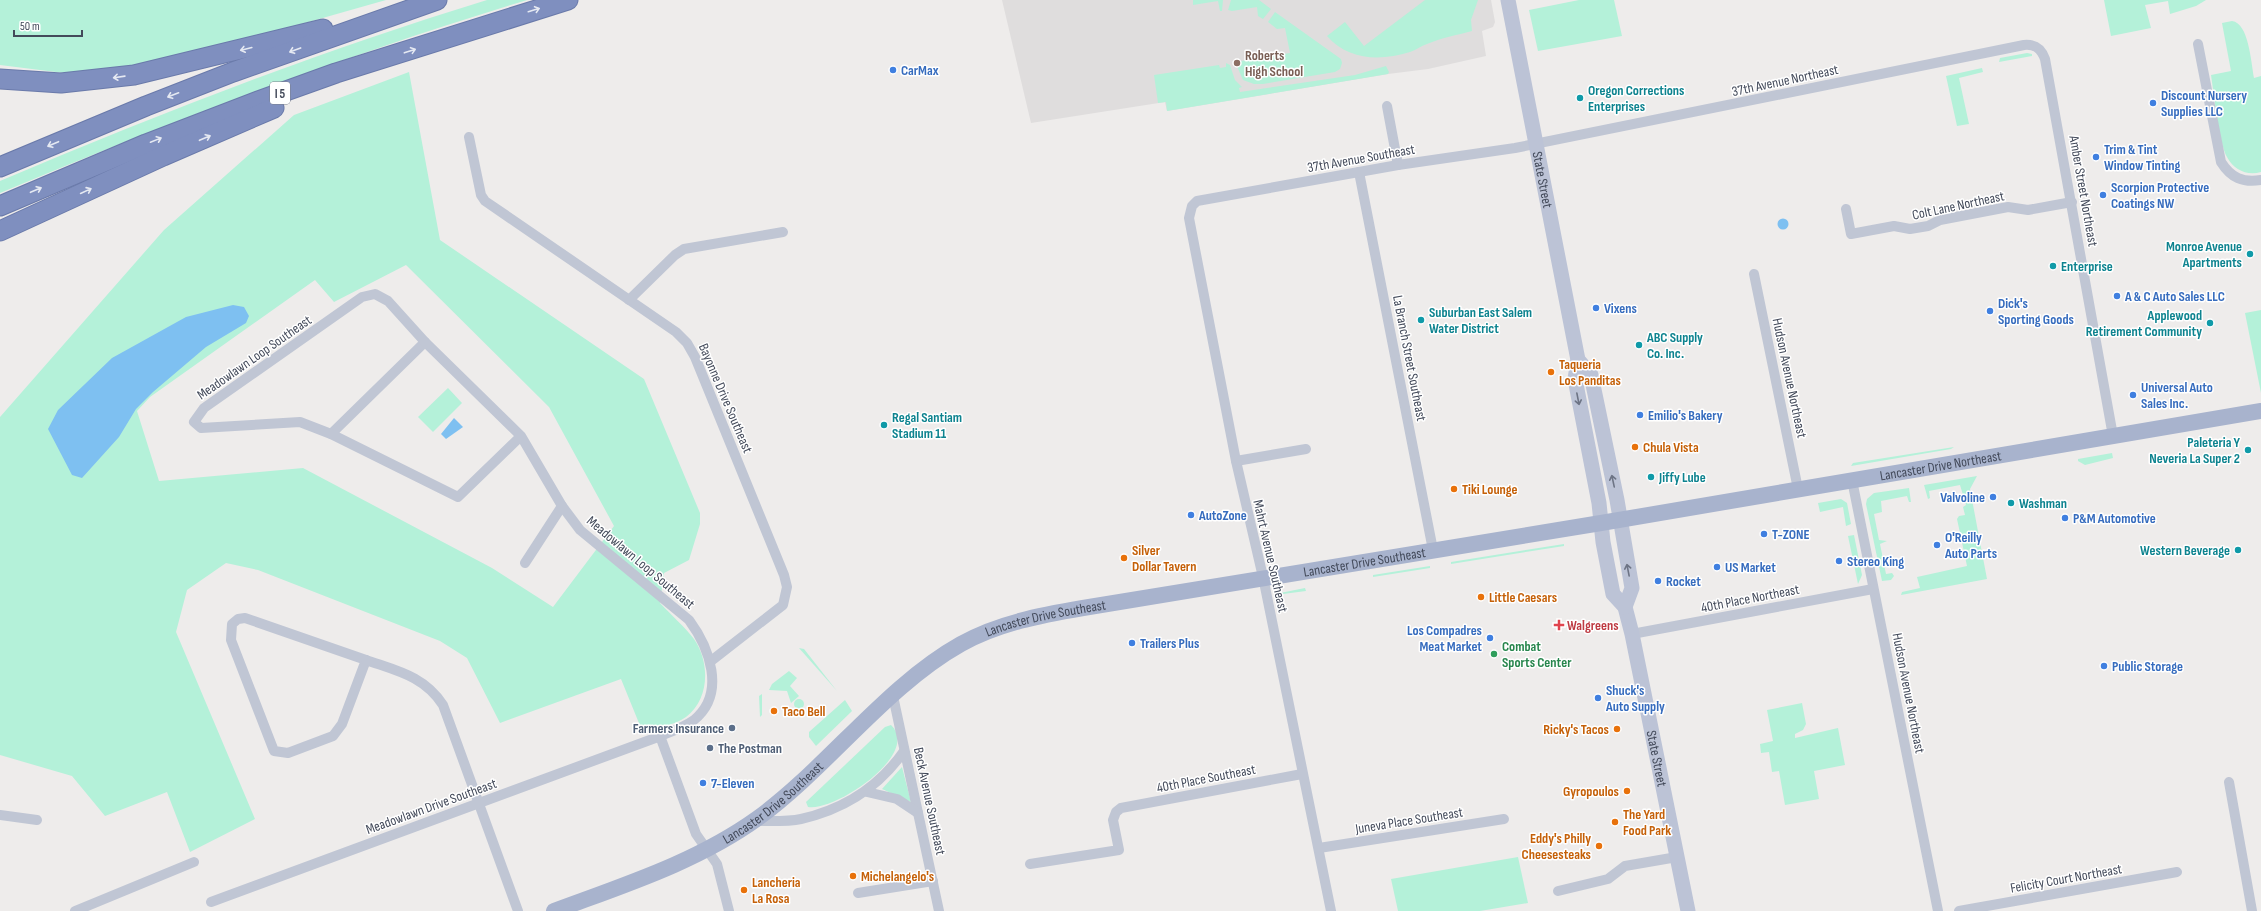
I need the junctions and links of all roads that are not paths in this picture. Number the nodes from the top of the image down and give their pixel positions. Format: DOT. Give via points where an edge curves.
graph roads {
  1 [pos="432,0"];
  2 [pos="437,0"];
  3 [pos="568,0"];
  4 [pos="1508,0"];
  5 [pos="2198,44"];
  6 [pos="2038,47"];
  7 [pos="384,60"];
  8 [pos="0,79"];
  9 [pos="1387,106"];
  10 [pos="469,137"];
  11 [pos="1537,144"];
  12 [pos="1398,165"];
  13 [pos="0,167"];
  14 [pos="1359,172"];
  15 [pos="2261,180"];
  16 [pos="2072,202"];
  17 [pos="0,206"];
  18 [pos="1192,206"];
  19 [pos="1846,209"];
  20 [pos="0,231"];
  21 [pos="783,232"];
  22 [pos="1754,274"];
  23 [pos="629,300"];
  24 [pos="425,342"];
  25 [pos="1578,360"];
  26 [pos="2261,411"];
  27 [pos="331,434"];
  28 [pos="522,436"];
  29 [pos="2114,436"];
  30 [pos="1306,449"];
  31 [pos="1236,461"];
  32 [pos="1852,480"];
  33 [pos="1798,489"];
  34 [pos="562,506"];
  35 [pos="1619,520"];
  36 [pos="1600,523"];
  37 [pos="1433,550"];
  38 [pos="525,563"];
  39 [pos="1263,577"];
  40 [pos="1874,589"];
  41 [pos="1625,607"];
  42 [pos="1632,634"];
  43 [pos="366,660"];
  44 [pos="711,661"];
  45 [pos="893,696"];
  46 [pos="660,736"];
  47 [pos="904,751"];
  48 [pos="1302,774"];
  49 [pos="2229,782"];
  50 [pos="867,792"];
  51 [pos="479,803"];
  52 [pos="918,812"];
  53 [pos="0,815"];
  54 [pos="1504,819"];
  55 [pos="37,820"];
  56 [pos="753,822"];
  57 [pos="1319,848"];
  58 [pos="706,850"];
  59 [pos="1677,857"];
  60 [pos="194,862"];
  61 [pos="1030,864"];
  62 [pos="2177,872"];
  63 [pos="933,881"];
  64 [pos="1558,891"];
  65 [pos="858,893"];
  66 [pos="211,902"];
  67 [pos="75,911"];
  68 [pos="518,911"];
  69 [pos="554,911"];
  70 [pos="729,911"];
  71 [pos="939,911"];
  72 [pos="1331,911"];
  73 [pos="1688,911"];
  74 [pos="1938,911"];
  75 [pos="1959,911"];
  76 [pos="2252,911"];
  1 -- 8 [label="highway, one-way" via="188,64 134,75 61,83"];
  2 -- 13 [label="highway, one-way" via="226,75"];
  7 -- 3 [label="highway, I 5, one-way"];
  4 -- 11 [label="main road, State Street"];
  5 -- 15 [label="street" via="2221,162 2237,179"];
  6 -- 11 [label="street, 37th Avenue Northeast" via="2024,45"];
  6 -- 16 [label="street, Amber Street Northeast" via="2045,59"];
  17 -- 7 [label="highway, I 5, one-way" via="194,125 336,73"];
  20 -- 7 [label="highway, I 5, one-way" via="163,156 340,82"];
  9 -- 12 [label="street"];
  10 -- 23 [label="street, Bayonne Drive Southeast" via="481,195 485,201"];
  11 -- 12 [label="street, 37th Avenue Southeast"];
  11 -- 25 [label="main road, State Street"];
  12 -- 14 [label="street, 37th Avenue Southeast"];
  14 -- 18 [label="street, 37th Avenue Southeast" via="1202,200"];
  14 -- 37 [label="street, La Branch Street Southeast"];
  16 -- 19 [label="street, Colt Lane Northeast" via="2028,210 2008,207 1940,220 1928,226 1910,229 1894,226 1851,234"];
  16 -- 29 [label="street, Amber Street Northeast"];
  18 -- 31 [label="street, Mahrt Avenue Southeast" via="1189,218"];
  21 -- 23 [label="street" via="684,249 675,254"];
  22 -- 33 [label="street, Hudson Avenue Northeast"];
  23 -- 44 [label="street, Bayonne Drive Southeast" via="676,332 695,357 785,581 786,596 783,605"];
  24 -- 27 [label="street"];
  24 -- 27 [label="street, Meadowlawn Loop Southeast" via="388,301 375,294 369,294 204,408 194,422 201,428 300,422"];
  24 -- 28 [label="street, Meadowlawn Loop Southeast"];
  35 -- 25 [label="main road, State Street, one-way" via="1591,375"];
  25 -- 36 [label="main road, State Street, one-way" via="1574,379 1599,503"];
  26 -- 29 [label="main road, Lancaster Drive Northeast"];
  27 -- 28 [label="street, Meadowlawn Loop Southeast" via="458,497"];
  28 -- 34 [label="street, Meadowlawn Loop Southeast"];
  29 -- 32 [label="main road, Lancaster Drive Northeast"];
  30 -- 31 [label="street"];
  31 -- 39 [label="street, Mahrt Avenue Southeast"];
  32 -- 33 [label="main road, Lancaster Drive Northeast"];
  32 -- 40 [label="street, Hudson Avenue Northeast"];
  33 -- 35 [label="main road, Lancaster Drive Northeast"];
  34 -- 38 [label="street"];
  34 -- 44 [label="street, Meadowlawn Loop Southeast" via="580,530 689,620 698,631"];
  35 -- 36 [label="main road, Lancaster Drive Southeast"];
  41 -- 35 [label="main road, State Street, one-way" via="1632,588"];
  36 -- 37 [label="main road, Lancaster Drive Southeast"];
  36 -- 41 [label="main road, State Street" via="1613,594"];
  37 -- 39 [label="main road, Lancaster Drive Southeast"];
  39 -- 45 [label="main road, Lancaster Drive Southeast" via="1063,611 996,628 962,643 943,655"];
  39 -- 48 [label="street, Mahrt Avenue Southeast"];
  40 -- 42 [label="street, 40th Place Northeast"];
  40 -- 74 [label="street, Hudson Avenue Northeast"];
  41 -- 42 [label="main road, State Street"];
  42 -- 59 [label="main road, State Street"];
  43 -- 43 [label="street" via="340,729 333,736 288,753 280,753 274,751 265,731 231,640 232,624 238,619 245,618"];
  43 -- 51 [label="street" via="419,679 436,694"];
  44 -- 46 [label="street, Meadowlawn Drive Southeast" via="712,684 703,710 687,724"];
  45 -- 47 [label="street, Beck Avenue Southeast"];
  45 -- 56 [label="main road, Lancaster Drive Southeast" via="798,785"];
  46 -- 51 [label="street, Meadowlawn Drive Southeast"];
  46 -- 58 [label="street" via="696,834"];
  47 -- 50 [label="street"];
  47 -- 52 [label="street, Beck Avenue Southeast"];
  48 -- 57 [label="street, Mahrt Avenue Southeast"];
  48 -- 61 [label="street, 40th Place Southeast" via="1121,808 1116,812 1114,820 1118,850"];
  49 -- 76 [label="street"];
  50 -- 52 [label="street" via="896,798"];
  50 -- 56 [label="street" via="801,819"];
  51 -- 66 [label="street, Meadowlawn Drive Southeast"];
  51 -- 68 [label="street"];
  52 -- 63 [label="street, Beck Avenue Southeast"];
  53 -- 55 [label="street"];
  54 -- 57 [label="street, Juneva Place Southeast"];
  56 -- 58 [label="main road, Lancaster Drive Southeast"];
  57 -- 72 [label="street, Mahrt Avenue Southeast"];
  58 -- 69 [label="main road, Lancaster Drive Southeast" via="656,873"];
  58 -- 70 [label="street" via="717,864"];
  59 -- 64 [label="street" via="1625,866 1608,880"];
  59 -- 73 [label="main road, State Street"];
  60 -- 67 [label="street"];
  62 -- 75 [label="street, Felicity Court Northeast"];
  63 -- 65 [label="street"];
  63 -- 71 [label="street, Beck Avenue Southeast"];
}
